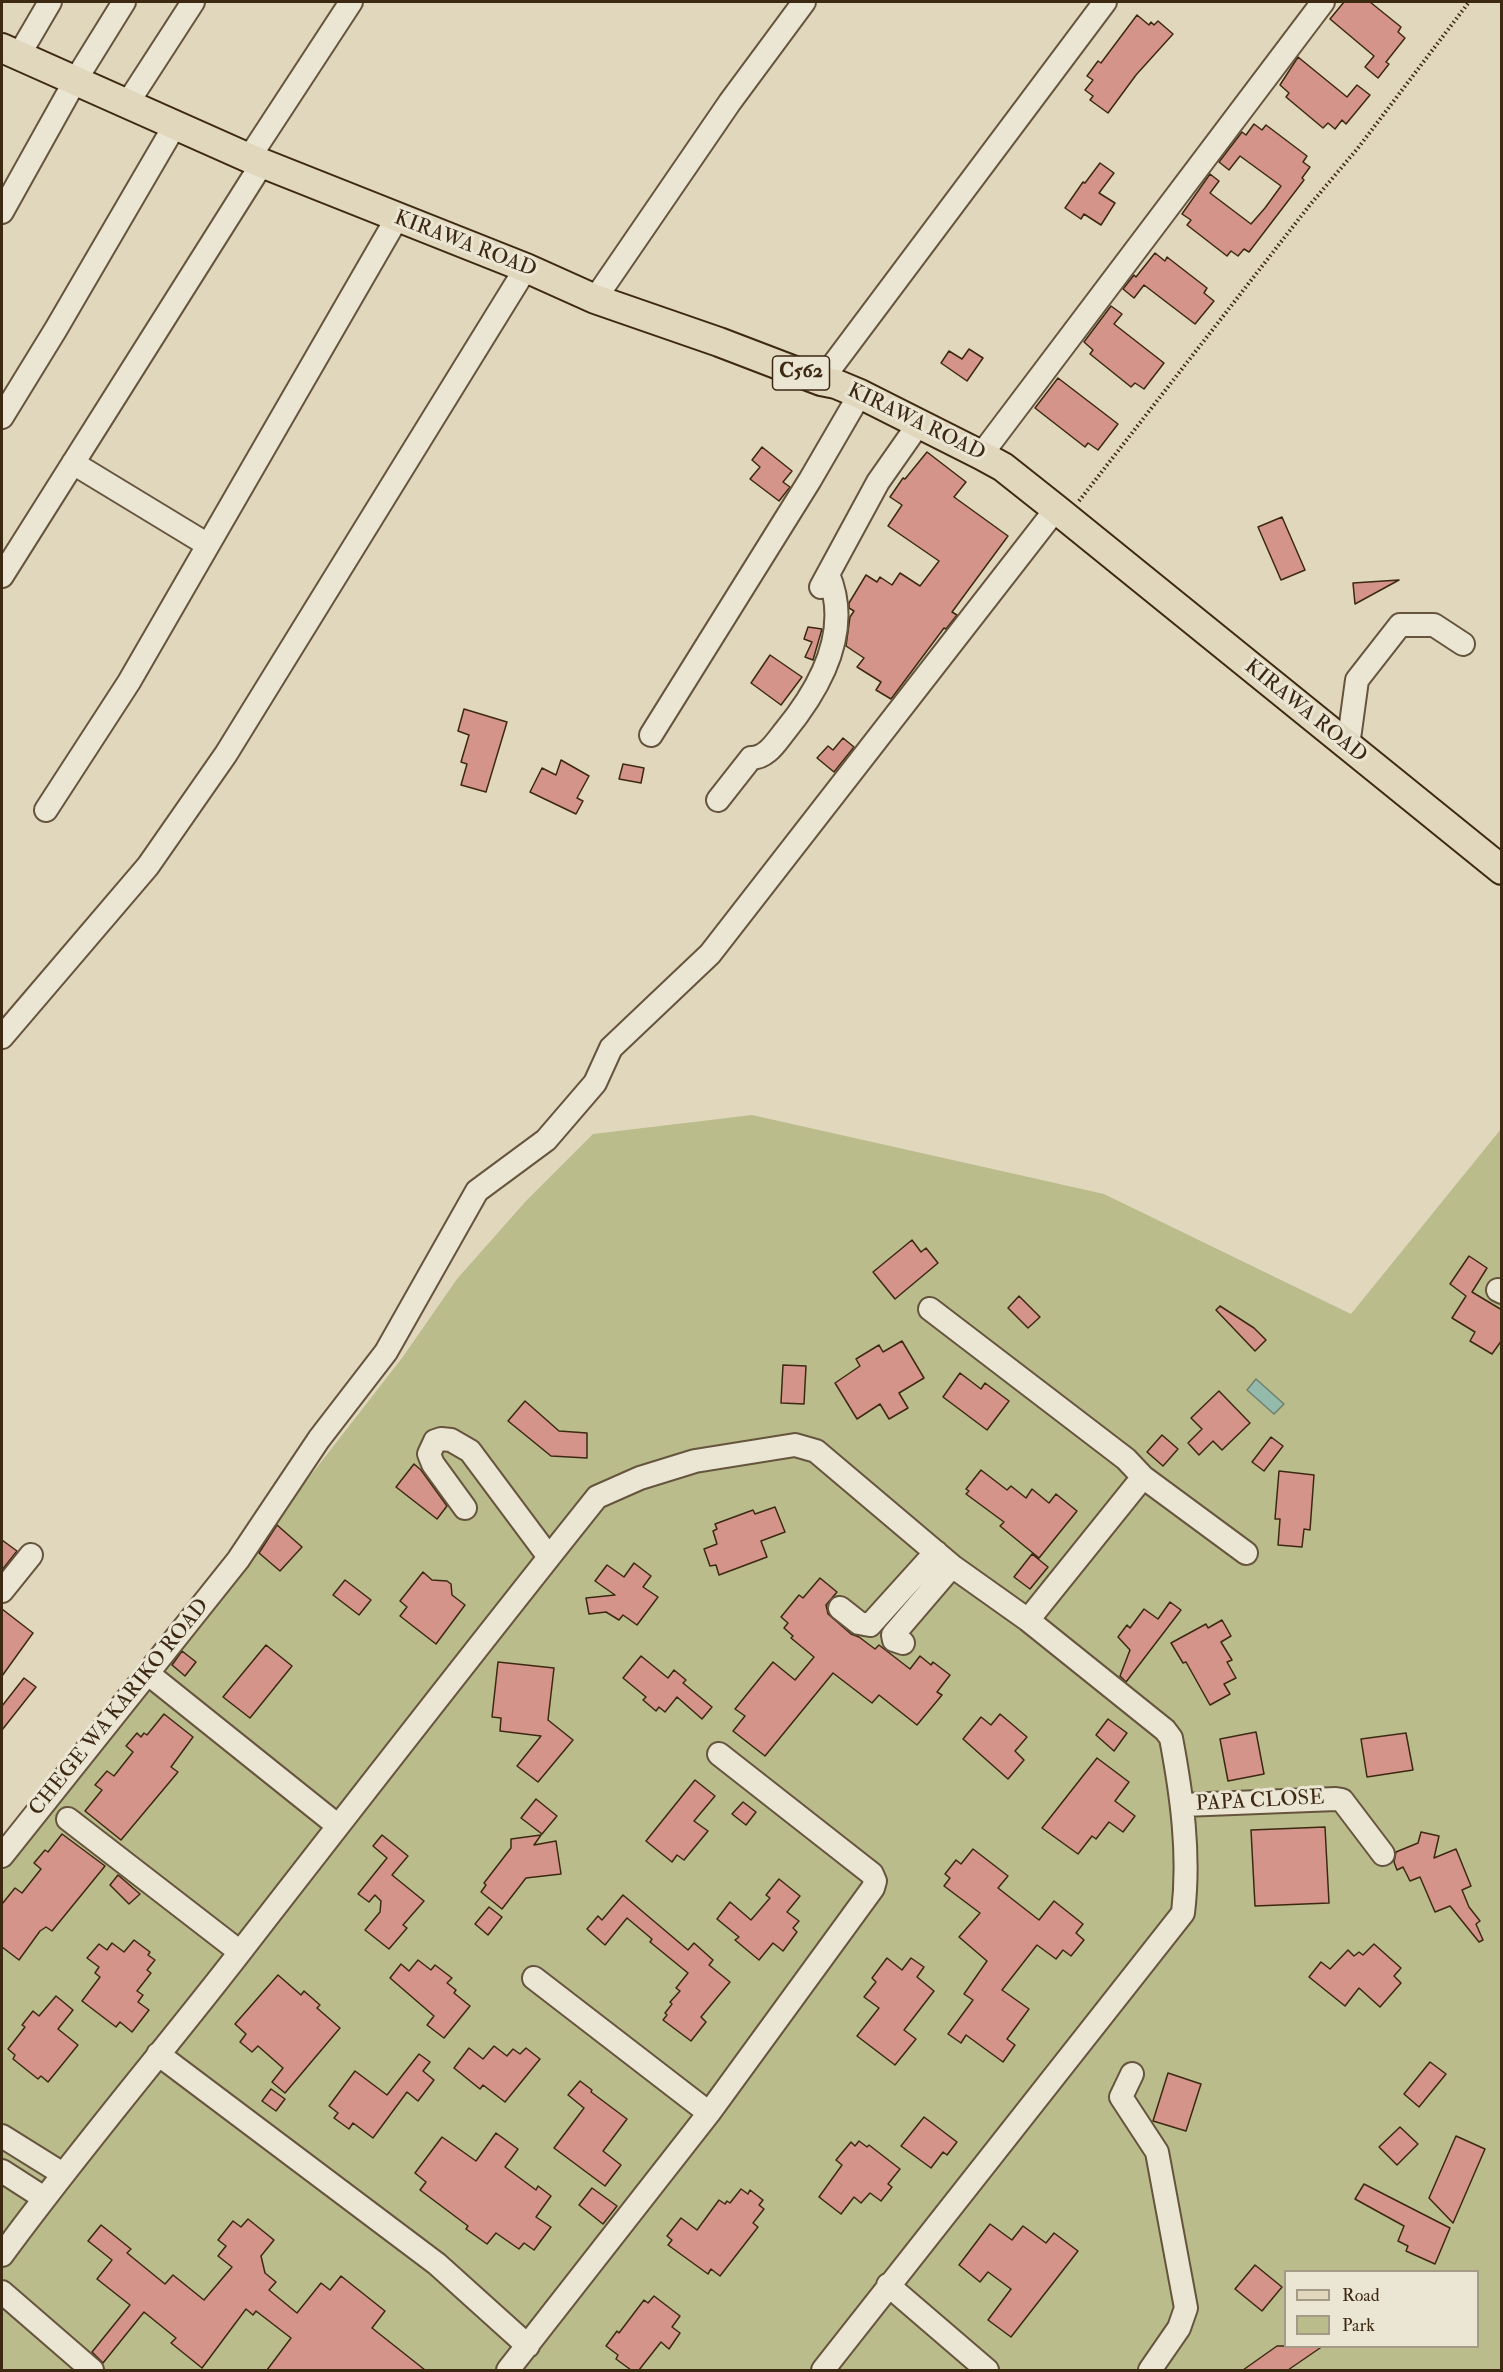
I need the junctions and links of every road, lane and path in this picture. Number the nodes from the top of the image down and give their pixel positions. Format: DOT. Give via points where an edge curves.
graph roads {
  1 [pos="50,2"];
  2 [pos="124,2"];
  3 [pos="193,2"];
  4 [pos="351,2"];
  5 [pos="804,2"];
  6 [pos="1105,2"];
  7 [pos="1323,2"];
  8 [pos="1469,2"];
  9 [pos="10,51"];
  10 [pos="75,81"];
  11 [pos="127,104"];
  12 [pos="175,125"];
  13 [pos="256,160"];
  14 [pos="2,212"];
  15 [pos="398,218"];
  16 [pos="526,267"];
  17 [pos="595,299"];
  18 [pos="821,381"];
  19 [pos="860,394"];
  20 [pos="2,417"];
  21 [pos="920,422"];
  22 [pos="981,455"];
  23 [pos="73,463"];
  24 [pos="1061,513"];
  25 [pos="208,545"];
  26 [pos="2,576"];
  27 [pos="1463,644"];
  28 [pos="651,735"];
  29 [pos="1348,746"];
  30 [pos="718,800"];
  31 [pos="46,810"];
  32 [pos="1502,870"];
  33 [pos="2,1037"];
  34 [pos="930,1309"];
  35 [pos="1143,1477"];
  36 [pos="465,1508"];
  37 [pos="1246,1553"];
  38 [pos="32,1555"];
  39 [pos="549,1557"];
  40 [pos="944,1559"];
  41 [pos="2,1591"];
  42 [pos="840,1608"];
  43 [pos="1028,1620"];
  44 [pos="903,1643"];
  45 [pos="156,1680"];
  46 [pos="719,1754"];
  47 [pos="1183,1805"];
  48 [pos="68,1819"];
  49 [pos="337,1825"];
  50 [pos="1383,1854"];
  51 [pos="2,1856"];
  52 [pos="240,1952"];
  53 [pos="534,1978"];
  54 [pos="158,2054"];
  55 [pos="1132,2074"];
  56 [pos="709,2114"];
  57 [pos="2,2136"];
  58 [pos="2,2171"];
  59 [pos="63,2174"];
  60 [pos="44,2198"];
  61 [pos="2,2255"];
  62 [pos="888,2285"];
  63 [pos="2,2292"];
  64 [pos="528,2346"];
  65 [pos="92,2370"];
  66 [pos="507,2370"];
  67 [pos="823,2370"];
  68 [pos="987,2370"];
  69 [pos="1150,2370"];
  1 -- 9 [label="street"];
  2 -- 10 [label="street"];
  3 -- 11 [label="street"];
  4 -- 13 [label="street"];
  5 -- 17 [label="street"];
  6 -- 18 [label="street"];
  7 -- 22 [label="street"];
  8 -- 24 [label="path" via="1358,148"];
  9 -- 10 [label="main road, KIRAWA ROAD / C562"];
  10 -- 11 [label="main road, KIRAWA ROAD / C562"];
  10 -- 14 [label="street"];
  11 -- 12 [label="main road, KIRAWA ROAD / C562"];
  12 -- 13 [label="main road, KIRAWA ROAD / C562"];
  12 -- 20 [label="street"];
  13 -- 15 [label="main road, KIRAWA ROAD / C562"];
  13 -- 23 [label="street"];
  15 -- 16 [label="main road, KIRAWA ROAD / C562"];
  15 -- 25 [label="street"];
  16 -- 17 [label="main road, KIRAWA ROAD / C562"];
  16 -- 33 [label="street" via="226,754 148,866"];
  17 -- 18 [label="main road, KIRAWA ROAD / C562"];
  18 -- 19 [label="main road, KIRAWA ROAD / C562"];
  19 -- 21 [label="main road, KIRAWA ROAD / C562"];
  19 -- 28 [label="street"];
  21 -- 22 [label="main road, KIRAWA ROAD / C562"];
  21 -- 30 [label="street" via="878,482 823,582 834,589 837,616 825,671 770,750 759,758 751,758"];
  22 -- 24 [label="main road, KIRAWA ROAD / C562" via="1003,467"];
  23 -- 25 [label="street"];
  23 -- 26 [label="street"];
  24 -- 29 [label="main road, KIRAWA ROAD / C562"];
  24 -- 51 [label="street, CHEGE WA KARIKO ROAD" via="710,954 611,1048 595,1083 546,1140 477,1191 386,1352 319,1439 238,1560"];
  25 -- 31 [label="street" via="129,682"];
  27 -- 29 [label="street" via="1434,625 1400,625 1357,680"];
  29 -- 32 [label="main road, KIRAWA ROAD / C562"];
  34 -- 35 [label="street" via="1126,1459"];
  35 -- 37 [label="street"];
  35 -- 43 [label="street"];
  36 -- 39 [label="street" via="433,1464 429,1454 435,1441 451,1440 470,1451"];
  38 -- 41 [label="street"];
  39 -- 40 [label="street" via="597,1497 640,1478 695,1461 795,1445 816,1451"];
  39 -- 49 [label="street"];
  40 -- 42 [label="street" via="870,1625 859,1623"];
  40 -- 43 [label="street"];
  40 -- 44 [label="street" via="893,1635 894,1640"];
  43 -- 47 [label="street" via="1165,1730 1171,1738"];
  45 -- 49 [label="street"];
  46 -- 56 [label="street" via="872,1874 875,1881"];
  47 -- 50 [label="street, PAPA CLOSE" via="1342,1800"];
  47 -- 62 [label="street" via="1183,1913"];
  48 -- 52 [label="street"];
  49 -- 52 [label="street"];
  52 -- 54 [label="street"];
  53 -- 56 [label="street"];
  54 -- 59 [label="street"];
  54 -- 64 [label="street" via="437,2264"];
  55 -- 69 [label="street" via="1122,2097 1157,2152 1186,2308 1179,2328"];
  56 -- 64 [label="street"];
  57 -- 59 [label="street"];
  58 -- 60 [label="street"];
  59 -- 60 [label="street"];
  60 -- 61 [label="street"];
  62 -- 67 [label="street"];
  62 -- 68 [label="street"];
  63 -- 65 [label="street"];
  64 -- 66 [label="street"];
}
